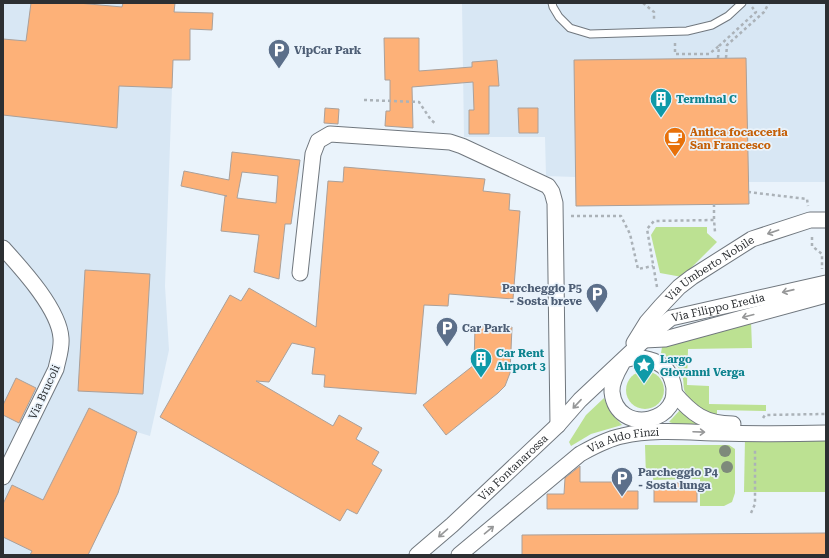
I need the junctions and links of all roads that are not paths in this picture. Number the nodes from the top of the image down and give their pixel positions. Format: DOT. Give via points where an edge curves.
graph roads {
  1 [pos="552,3"];
  2 [pos="742,3"];
  3 [pos="826,220"];
  4 [pos="3,248"];
  5 [pos="300,273"];
  6 [pos="824,287"];
  7 [pos="624,360"];
  8 [pos="674,393"];
  9 [pos="652,419"];
  10 [pos="826,423"];
  11 [pos="558,425"];
  12 [pos="679,432"];
  13 [pos="643,433"];
  14 [pos="826,434"];
  15 [pos="3,477"];
  16 [pos="417,555"];
  17 [pos="459,555"];
  1 -- 2 [label="lane" via="559,17 570,28 590,34 687,31 712,25 728,16"];
  3 -- 7 [label="street, Via Umberto Nobile, one-way" via="810,220 752,239 692,276 647,322"];
  4 -- 15 [label="street, Via Brucoli" via="47,303 62,338 56,369"];
  5 -- 11 [label="street" via="313,154 318,141 330,134 450,142 548,186 555,203"];
  6 -- 7 [label="street, one-way" via="665,339 644,340"];
  7 -- 8 [label="street" via="636,357 657,362 671,375"];
  7 -- 9 [label="street" via="612,390 615,402 629,417 638,420"];
  7 -- 11 [label="street, Via Fontanarossa, one-way" via="580,400"];
  8 -- 9 [label="street" via="667,409"];
  8 -- 10 [label="street" via="697,415 713,422"];
  9 -- 12 [label="street"];
  9 -- 13 [label="street"];
  11 -- 16 [label="street, Via Fontanarossa, one-way"];
  12 -- 13 [label="street, Via Aldo Finzi"];
  12 -- 14 [label="street, Via Aldo Finzi, one-way"];
  17 -- 13 [label="street, Via Aldo Finzi, one-way" via="580,454 621,436"];
}
